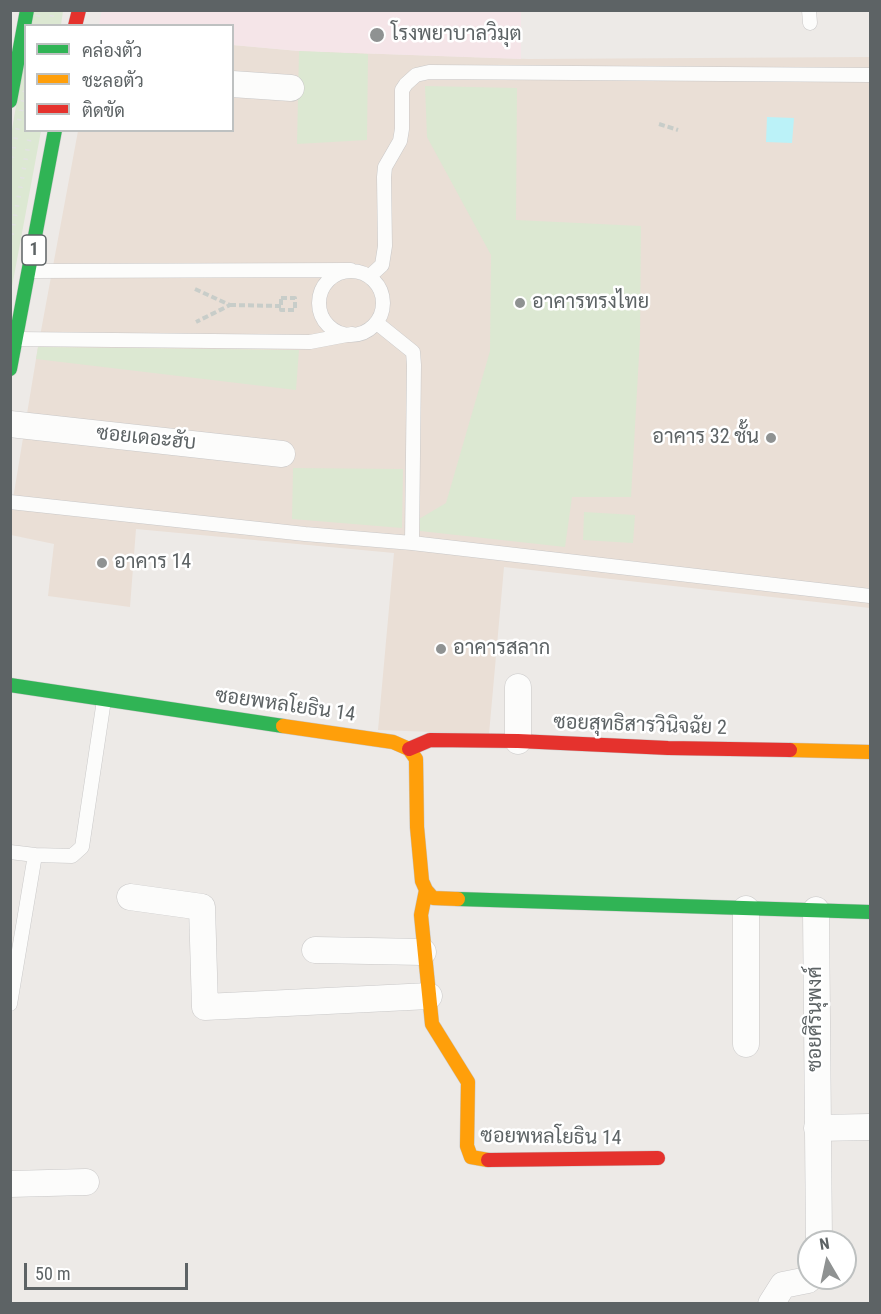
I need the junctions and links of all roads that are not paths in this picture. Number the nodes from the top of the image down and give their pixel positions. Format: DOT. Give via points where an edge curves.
graph roads {
  1 [pos="24,26"];
  2 [pos="870,75"];
  3 [pos="234,84"];
  4 [pos="291,88"];
  5 [pos="11,93"];
  6 [pos="55,132"];
  7 [pos="30,270"];
  8 [pos="351,270"];
  9 [pos="370,276"];
  10 [pos="377,323"];
  11 [pos="352,334"];
  12 [pos="16,339"];
  13 [pos="10,369"];
  14 [pos="10,424"];
  15 [pos="282,454"];
  16 [pos="10,502"];
  17 [pos="412,543"];
  18 [pos="870,596"];
  19 [pos="10,685"];
  20 [pos="518,687"];
  21 [pos="104,700"];
  22 [pos="518,741"];
  23 [pos="409,749"];
  24 [pos="870,752"];
  25 [pos="10,852"];
  26 [pos="34,855"];
  27 [pos="426,890"];
  28 [pos="130,897"];
  29 [pos="746,909"];
  30 [pos="816,910"];
  31 [pos="870,912"];
  32 [pos="315,950"];
  33 [pos="423,952"];
  34 [pos="429,996"];
  35 [pos="10,1004"];
  36 [pos="746,1044"];
  37 [pos="870,1127"];
  38 [pos="817,1128"];
  39 [pos="658,1158"];
  40 [pos="86,1182"];
  41 [pos="10,1184"];
  42 [pos="819,1230"];
  43 [pos="797,1282"];
  44 [pos="771,1304"];
  1 -- 5 [label="street"];
  2 -- 9 [label="lane" via="416,75 402,90 400,141 384,177 382,265"];
  3 -- 4 [label="street"];
  6 -- 7 [label="street, 1"];
  7 -- 8 [label="lane"];
  7 -- 12 [label="street, 1"];
  8 -- 9 [label="lane"];
  8 -- 11 [label="lane" via="325,284 319,304 327,324 336,331"];
  9 -- 10 [label="lane" via="378,283 384,302"];
  10 -- 11 [label="lane"];
  10 -- 17 [label="lane" via="413,352"];
  11 -- 12 [label="lane" via="310,342"];
  12 -- 13 [label="street, 1"];
  14 -- 15 [label="street, ซอยเดอะฮับ"];
  16 -- 17 [label="lane"];
  17 -- 18 [label="lane"];
  19 -- 21 [label="street, ซอยพหลโยธิน 14"];
  20 -- 22 [label="street"];
  21 -- 23 [label="street, ซอยพหลโยธิน 14" via="393,742"];
  21 -- 26 [label="lane" via="82,848 72,856"];
  22 -- 23 [label="street, ซอยสุทธิสารวินิจฉัย 2" via="430,740"];
  22 -- 24 [label="street, ซอยสุทธิสารวินิจฉัย 2"];
  23 -- 27 [label="street, ซอยพหลโยธิน 14" via="416,759 417,826"];
  25 -- 26 [label="lane"];
  26 -- 35 [label="lane"];
  27 -- 29 [label="street" via="433,898 445,899"];
  27 -- 33 [label="street, ซอยพหลโยธิน 14" via="421,915"];
  28 -- 34 [label="street" via="202,907 205,1007"];
  29 -- 30 [label="street"];
  29 -- 36 [label="street"];
  30 -- 31 [label="street"];
  30 -- 38 [label="street, ซอยศิรินุพงศ์"];
  32 -- 33 [label="street"];
  33 -- 34 [label="street, ซอยพหลโยธิน 14"];
  34 -- 39 [label="street, ซอยพหลโยธิน 14" via="432,1024 468,1082 467,1146 471,1157"];
  37 -- 38 [label="street"];
  38 -- 42 [label="street, ซอยศิรินุพงศ์"];
  40 -- 41 [label="street"];
  43 -- 44 [label="street" via="783,1285"];
}
